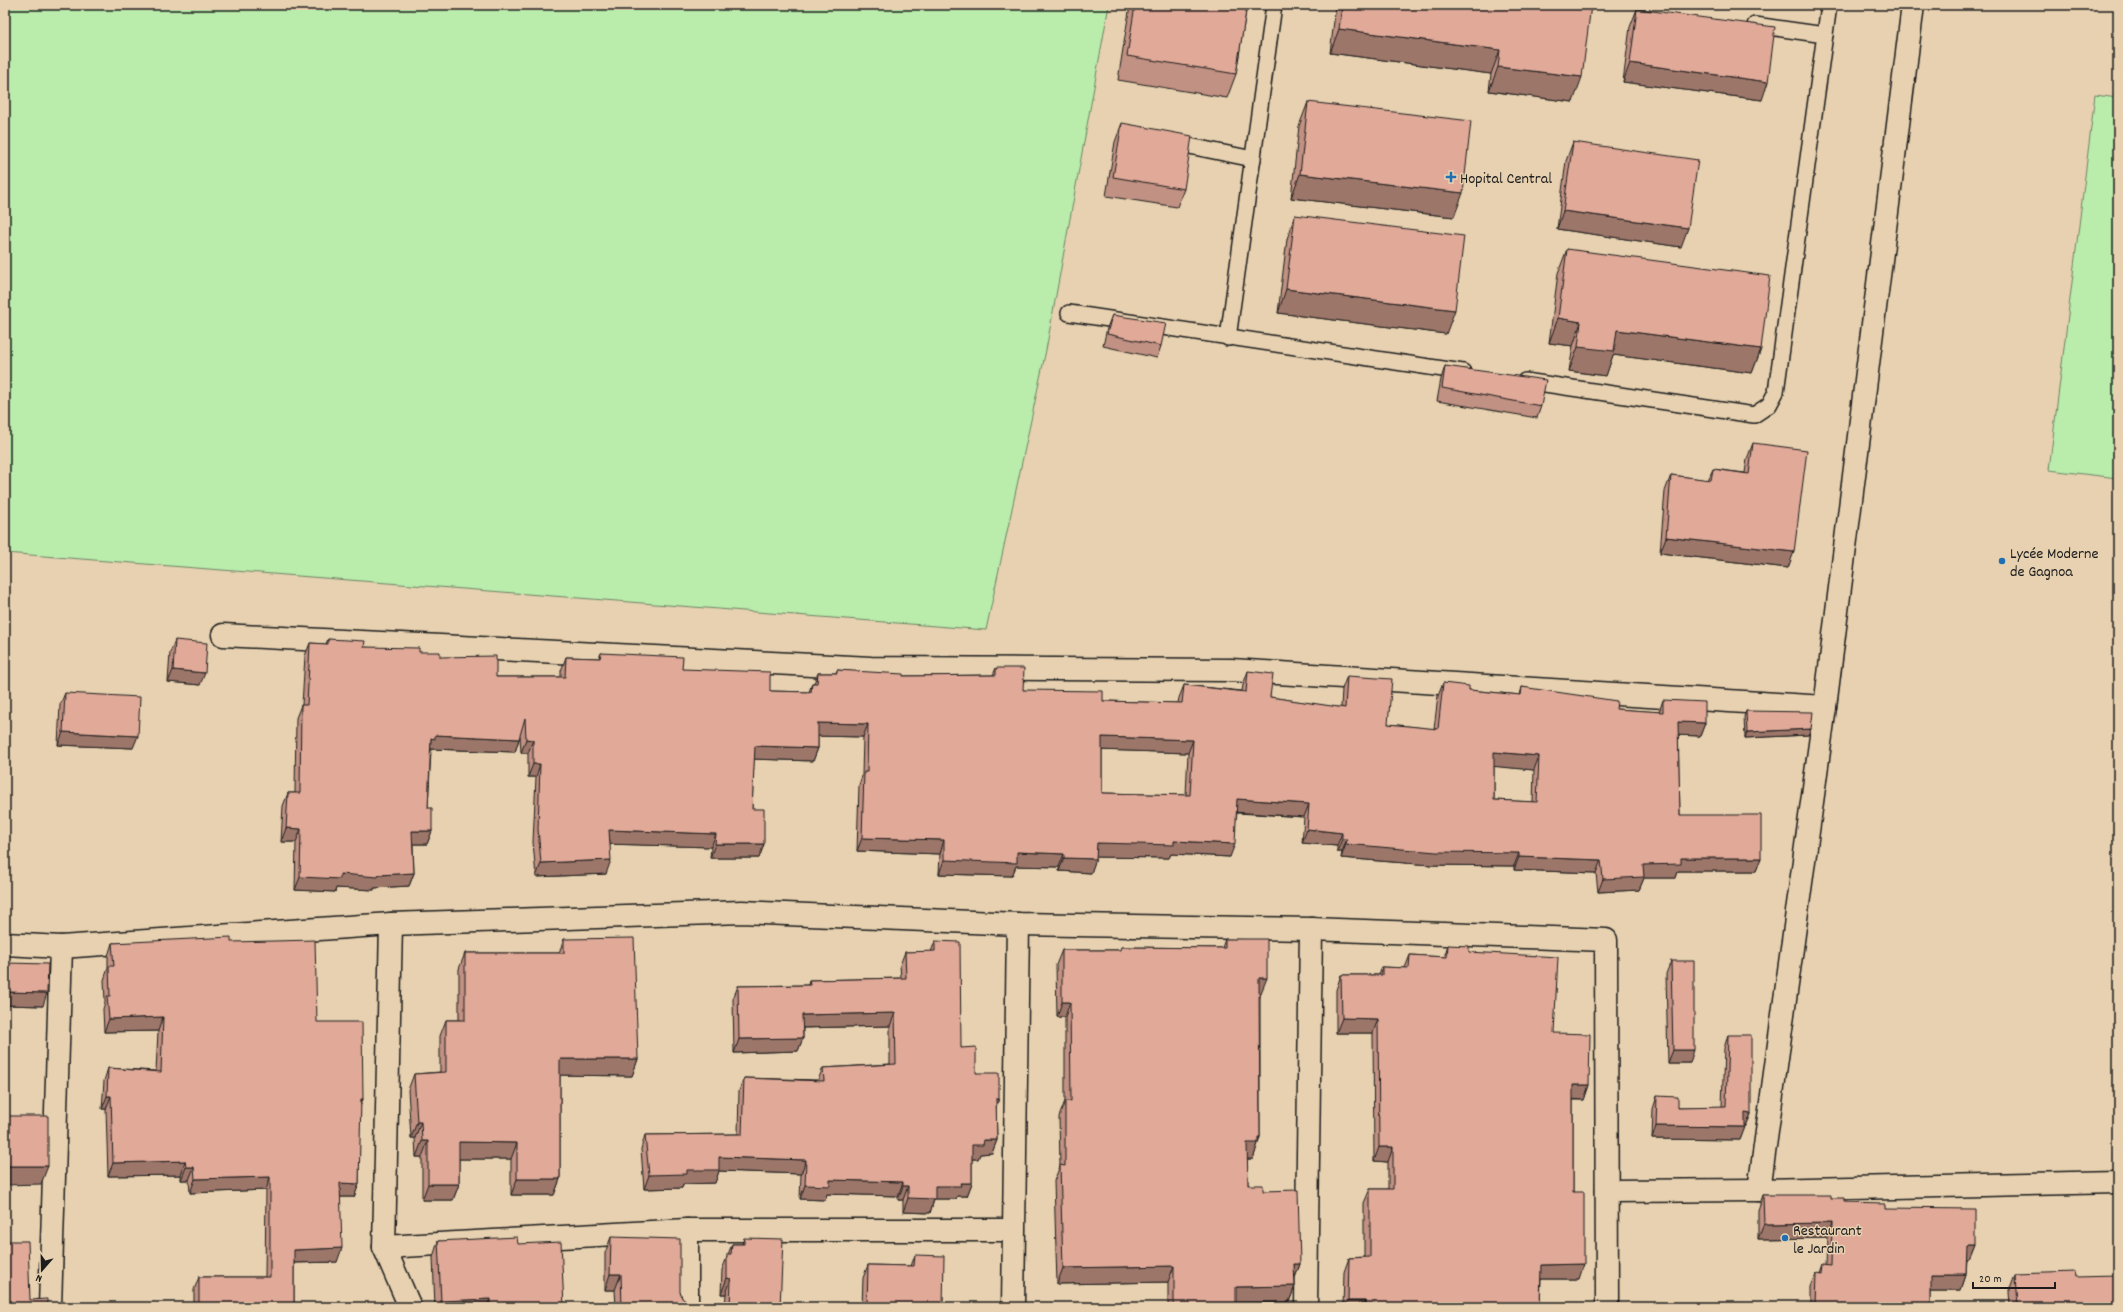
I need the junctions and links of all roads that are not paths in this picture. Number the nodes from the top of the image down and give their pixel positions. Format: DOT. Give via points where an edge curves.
graph roads {
  1 [pos="1274,5"];
  2 [pos="1829,5"];
  3 [pos="1913,5"];
  4 [pos="1746,24"];
  5 [pos="1825,34"];
  6 [pos="1158,140"];
  7 [pos="1253,159"];
  8 [pos="1069,313"];
  9 [pos="1228,338"];
  10 [pos="1479,375"];
  11 [pos="1511,379"];
  12 [pos="223,635"];
  13 [pos="1825,708"];
  14 [pos="391,924"];
  15 [pos="1018,924"];
  16 [pos="1311,929"];
  17 [pos="5,944"];
  18 [pos="61,948"];
  19 [pos="2118,1182"];
  20 [pos="1759,1190"];
  21 [pos="1607,1191"];
  22 [pos="686,1230"];
  23 [pos="1012,1230"];
  24 [pos="384,1247"];
  25 [pos="50,1307"];
  26 [pos="410,1307"];
  27 [pos="687,1307"];
  28 [pos="1012,1307"];
  29 [pos="1306,1307"];
  30 [pos="1607,1307"];
  1 -- 7 [label="lane"];
  2 -- 5 [label="lane"];
  3 -- 13 [label="street"];
  4 -- 5 [label="lane"];
  5 -- 11 [label="lane" via="1776,392 1769,405 1754,415"];
  6 -- 7 [label="lane"];
  7 -- 9 [label="lane"];
  8 -- 9 [label="lane"];
  9 -- 10 [label="lane"];
  12 -- 13 [label="street" via="871,668 1231,670"];
  13 -- 20 [label="street"];
  14 -- 15 [label="street" via="742,912"];
  14 -- 18 [label="street"];
  14 -- 24 [label="street"];
  15 -- 16 [label="street"];
  15 -- 23 [label="street"];
  16 -- 21 [label="street" via="1606,940"];
  16 -- 29 [label="street"];
  17 -- 18 [label="street"];
  18 -- 25 [label="street"];
  19 -- 20 [label="street"];
  20 -- 21 [label="street"];
  21 -- 30 [label="street"];
  22 -- 23 [label="street"];
  22 -- 24 [label="street"];
  22 -- 27 [label="street"];
  23 -- 28 [label="street"];
  24 -- 26 [label="street"];
}
